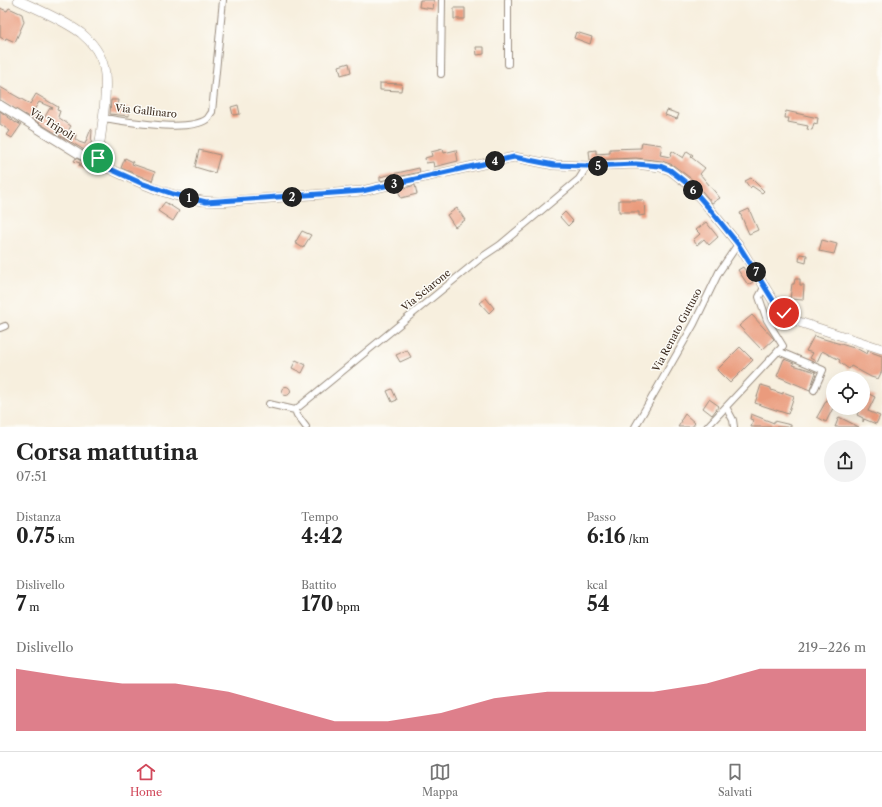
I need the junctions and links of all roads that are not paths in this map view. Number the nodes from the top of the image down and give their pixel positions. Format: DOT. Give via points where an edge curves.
graph roads {
  1 [pos="18,0"];
  2 [pos="223,0"];
  3 [pos="442,0"];
  4 [pos="508,0"];
  5 [pos="508,64"];
  6 [pos="441,74"];
  7 [pos="0,105"];
  8 [pos="103,118"];
  9 [pos="97,163"];
  10 [pos="587,166"];
  11 [pos="738,244"];
  12 [pos="765,286"];
  13 [pos="882,349"];
  14 [pos="778,351"];
  15 [pos="814,390"];
  16 [pos="269,404"];
  17 [pos="726,407"];
  18 [pos="295,410"];
  19 [pos="306,427"];
  20 [pos="635,427"];
  21 [pos="707,427"];
  22 [pos="734,427"];
  1 -- 8 [label="main road" via="68,25 92,43 104,68"];
  2 -- 8 [label="street, Via Gallinaro" via="212,112 207,119 178,126"];
  3 -- 6 [label="street"];
  4 -- 5 [label="street"];
  7 -- 9 [label="street, Via Tripoli"];
  8 -- 9 [label="main road, Via Gallinaro"];
  9 -- 10 [label="main road, Via Tripoli" via="141,183 206,202 362,191 514,157 554,165"];
  10 -- 11 [label="main road, Via Tripoli" via="636,164 660,166 670,170 689,185"];
  10 -- 18 [label="street, Via Sciarone" via="579,179"];
  11 -- 12 [label="main road, Via Tripoli"];
  11 -- 20 [label="street, Via Renato Guttuso" via="719,272 694,324"];
  12 -- 13 [label="main road, Via Tripoli" via="776,305 791,318"];
  12 -- 14 [label="street" via="759,297 767,320 783,346"];
  14 -- 15 [label="street" via="823,370"];
  14 -- 17 [label="street"];
  16 -- 18 [label="street"];
  17 -- 21 [label="street"];
  17 -- 22 [label="street"];
  18 -- 19 [label="street"];
}
